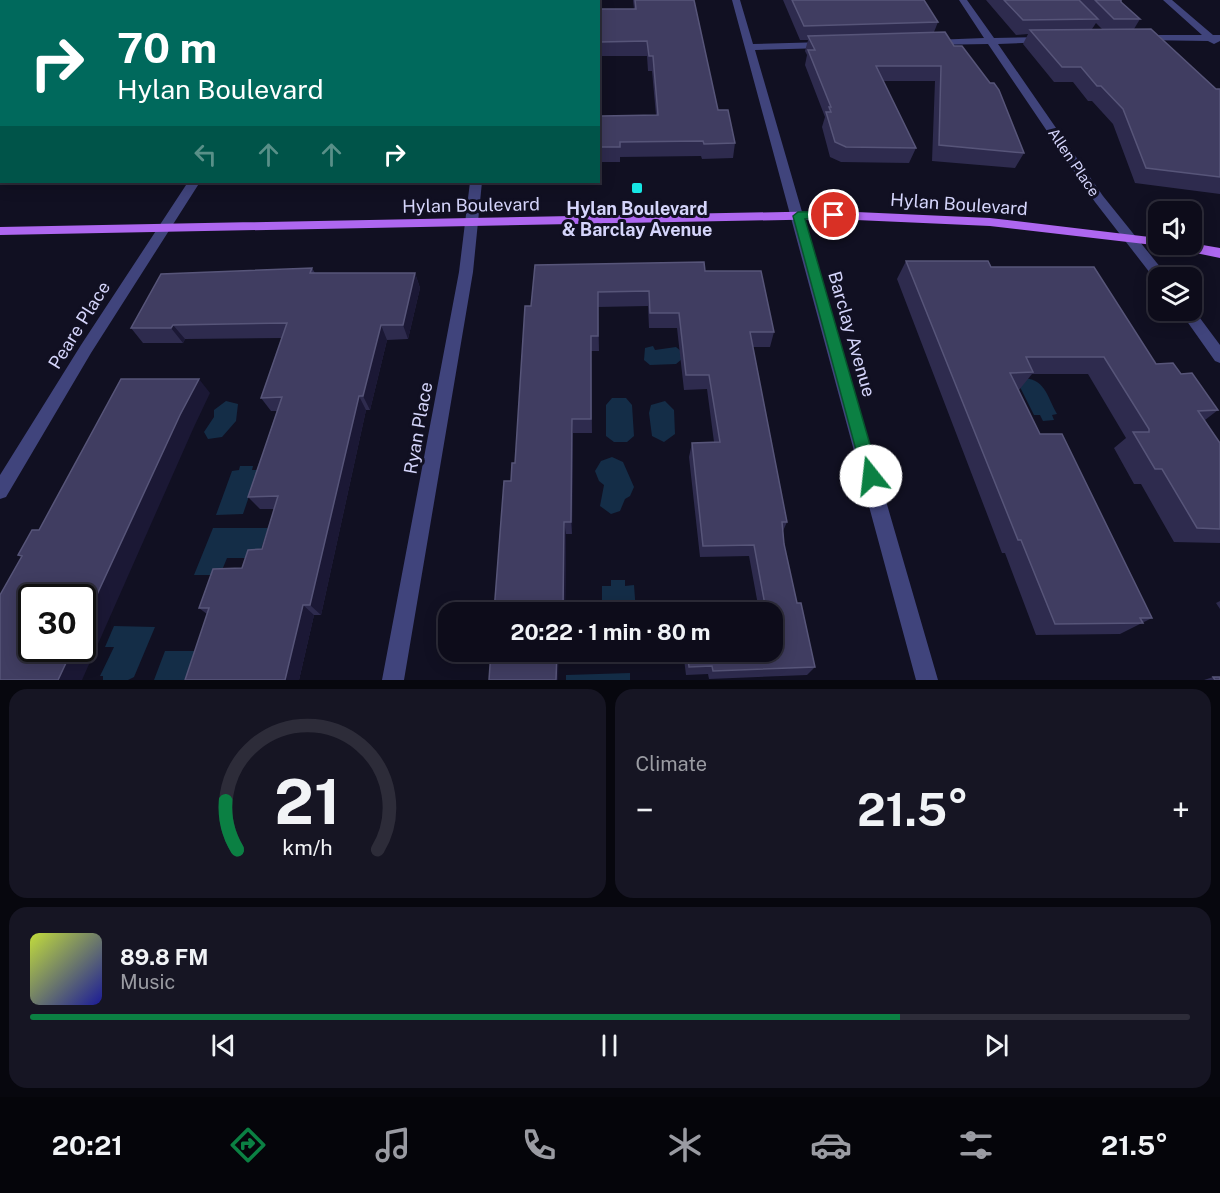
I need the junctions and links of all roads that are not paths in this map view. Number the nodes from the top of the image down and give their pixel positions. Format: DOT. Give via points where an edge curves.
graph roads {
  1 [pos="736,0"];
  2 [pos="963,0"];
  3 [pos="1167,0"];
  4 [pos="1215,38"];
  5 [pos="1059,39"];
  6 [pos="1136,39"];
  7 [pos="992,41"];
  8 [pos="927,44"];
  9 [pos="836,45"];
  10 [pos="1220,46"];
  11 [pos="750,47"];
  12 [pos="193,183"];
  13 [pos="476,183"];
  14 [pos="798,216"];
  15 [pos="471,223"];
  16 [pos="164,228"];
  17 [pos="0,231"];
  18 [pos="1131,239"];
  19 [pos="1148,242"];
  20 [pos="1202,251"];
  21 [pos="1220,254"];
  22 [pos="1153,267"];
  23 [pos="1194,321"];
  24 [pos="1220,357"];
  25 [pos="0,491"];
  26 [pos="393,680"];
  27 [pos="927,680"];
  1 -- 11 [label="street, Barclay Avenue"];
  2 -- 7 [label="street, Allen Place"];
  3 -- 4 [label="street"];
  4 -- 6 [label="street"];
  4 -- 10 [label="street"];
  5 -- 7 [label="street"];
  7 -- 8 [label="street"];
  7 -- 18 [label="street, Allen Place" via="1099,199"];
  9 -- 11 [label="street"];
  11 -- 14 [label="street, Barclay Avenue"];
  12 -- 16 [label="street, Peare Place"];
  13 -- 15 [label="street, Ryan Place"];
  14 -- 15 [label="main road, Hylan Boulevard"];
  14 -- 18 [label="main road, Hylan Boulevard" via="959,220"];
  14 -- 27 [label="street, Barclay Avenue"];
  15 -- 16 [label="main road, Hylan Boulevard"];
  15 -- 26 [label="street, Ryan Place" via="466,272"];
  16 -- 17 [label="main road, Hylan Boulevard"];
  16 -- 25 [label="street, Peare Place"];
  18 -- 19 [label="main road, Hylan Boulevard"];
  18 -- 22 [label="street, Allen Place"];
  20 -- 21 [label="main road"];
  23 -- 24 [label="street"];
}
